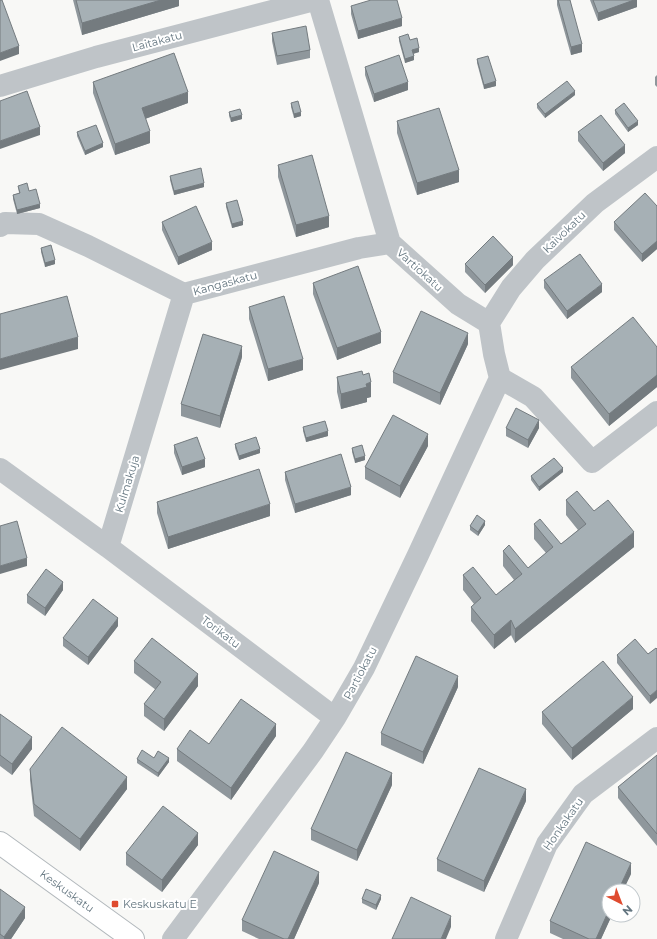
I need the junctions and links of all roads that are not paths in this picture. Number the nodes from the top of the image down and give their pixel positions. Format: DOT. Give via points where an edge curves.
graph roads {
  1 [pos="314,0"];
  2 [pos="318,0"];
  3 [pos="0,86"];
  4 [pos="657,157"];
  5 [pos="2,219"];
  6 [pos="390,243"];
  7 [pos="184,294"];
  8 [pos="489,323"];
  9 [pos="500,378"];
  10 [pos="657,412"];
  11 [pos="0,469"];
  12 [pos="108,547"];
  13 [pos="335,718"];
  14 [pos="657,738"];
  15 [pos="0,843"];
  16 [pos="133,939"];
  17 [pos="173,939"];
  18 [pos="506,939"];
  1 -- 3 [label="street, Laitakatu" via="96,57"];
  2 -- 6 [label="street, Vartiokatu"];
  4 -- 8 [label="street, Kaivokatu" via="595,202 535,260 511,288"];
  5 -- 7 [label="street, Kangaskatu" via="39,224"];
  6 -- 7 [label="street, Kangaskatu" via="359,248"];
  6 -- 8 [label="street, Vartiokatu" via="458,304"];
  7 -- 12 [label="street, Kulmakuja"];
  8 -- 9 [label="street"];
  9 -- 10 [label="street" via="533,397 592,462"];
  9 -- 13 [label="street, Partiokatu" via="368,661"];
  11 -- 12 [label="street"];
  12 -- 13 [label="street, Torikatu"];
  13 -- 17 [label="street, Partiokatu"];
  14 -- 18 [label="street, Honkakatu" via="584,794 547,844"];
  15 -- 16 [label="street, Keskuskatu"];
}
